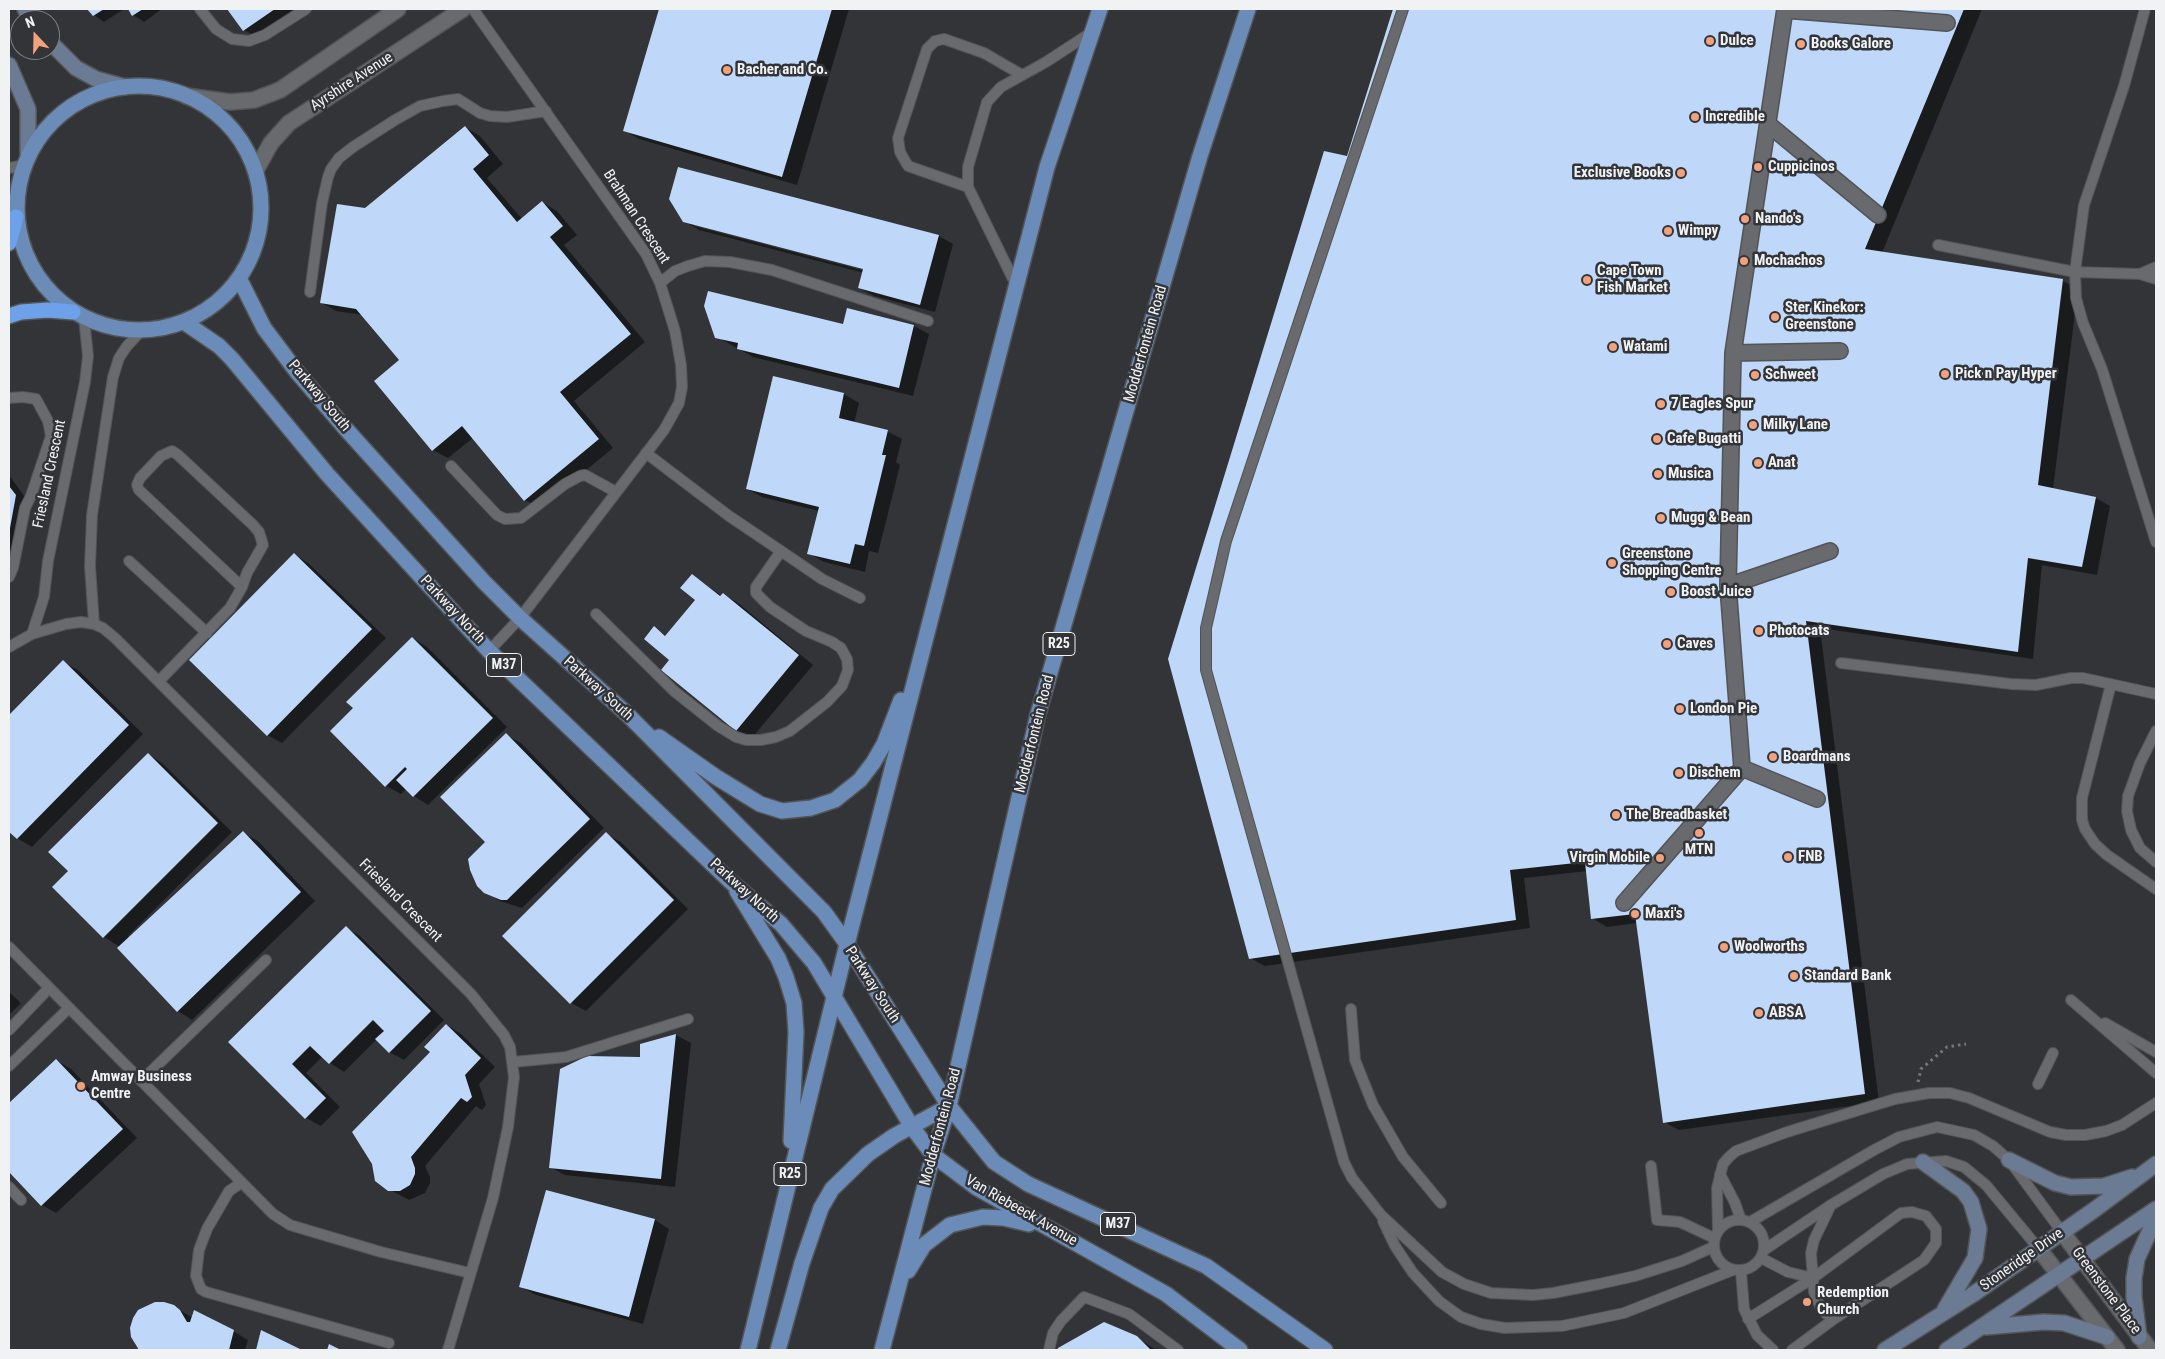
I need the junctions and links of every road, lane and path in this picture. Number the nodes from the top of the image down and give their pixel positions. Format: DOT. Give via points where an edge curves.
graph roads {
  1 [pos="200,9"];
  2 [pos="306,9"];
  3 [pos="398,9"];
  4 [pos="462,9"];
  5 [pos="473,9"];
  6 [pos="1100,9"];
  7 [pos="1248,9"];
  8 [pos="1403,9"];
  9 [pos="1785,9"];
  10 [pos="2145,9"];
  11 [pos="1947,23"];
  12 [pos="1092,32"];
  13 [pos="60,52"];
  14 [pos="9,65"];
  15 [pos="1022,75"];
  16 [pos="125,87"];
  17 [pos="186,96"];
  18 [pos="546,111"];
  19 [pos="1768,124"];
  20 [pos="26,161"];
  21 [pos="9,168"];
  22 [pos="256,170"];
  23 [pos="968,187"];
  24 [pos="14,211"];
  25 [pos="1878,215"];
  26 [pos="9,243"];
  27 [pos="1938,245"];
  28 [pos="2156,267"];
  29 [pos="2075,272"];
  30 [pos="2140,274"];
  31 [pos="239,278"];
  32 [pos="2156,278"];
  33 [pos="660,283"];
  34 [pos="1016,284"];
  35 [pos="310,292"];
  36 [pos="79,315"];
  37 [pos="9,316"];
  38 [pos="928,321"];
  39 [pos="184,322"];
  40 [pos="143,329"];
  41 [pos="1840,351"];
  42 [pos="1733,353"];
  43 [pos="9,398"];
  44 [pos="646,453"];
  45 [pos="451,466"];
  46 [pos="616,492"];
  47 [pos="2156,542"];
  48 [pos="781,551"];
  49 [pos="1830,551"];
  50 [pos="947,555"];
  51 [pos="129,561"];
  52 [pos="9,577"];
  53 [pos="1728,586"];
  54 [pos="242,587"];
  55 [pos="860,598"];
  56 [pos="596,614"];
  57 [pos="520,618"];
  58 [pos="94,624"];
  59 [pos="207,633"];
  60 [pos="32,634"];
  61 [pos="9,646"];
  62 [pos="489,651"];
  63 [pos="1841,663"];
  64 [pos="159,682"];
  65 [pos="2111,684"];
  66 [pos="2156,694"];
  67 [pos="627,714"];
  68 [pos="2156,731"];
  69 [pos="1742,768"];
  70 [pos="1818,799"];
  71 [pos="2156,862"];
  72 [pos="730,880"];
  73 [pos="2156,889"];
  74 [pos="1624,903"];
  75 [pos="847,944"];
  76 [pos="9,946"];
  77 [pos="266,960"];
  78 [pos="49,988"];
  79 [pos="833,998"];
  80 [pos="2072,1000"];
  81 [pos="69,1008"];
  82 [pos="1351,1009"];
  83 [pos="2091,1015"];
  84 [pos="688,1019"];
  85 [pos="9,1030"];
  86 [pos="1966,1044"];
  87 [pos="2156,1052"];
  88 [pos="2053,1053"];
  89 [pos="513,1062"];
  90 [pos="9,1066"];
  91 [pos="1921,1069"];
  92 [pos="2156,1073"];
  93 [pos="141,1081"];
  94 [pos="2038,1084"];
  95 [pos="2156,1104"];
  96 [pos="949,1106"];
  97 [pos="912,1127"];
  98 [pos="933,1155"];
  99 [pos="2009,1160"];
  100 [pos="1923,1162"];
  101 [pos="1651,1166"];
  102 [pos="2150,1169"];
  103 [pos="790,1172"];
  104 [pos="1720,1174"];
  105 [pos="241,1183"];
  106 [pos="9,1187"];
  107 [pos="21,1200"];
  108 [pos="1441,1203"];
  109 [pos="1831,1205"];
  110 [pos="2156,1209"];
  111 [pos="1381,1215"];
  112 [pos="2156,1217"];
  113 [pos="1746,1221"];
  114 [pos="1055,1231"];
  115 [pos="2062,1232"];
  116 [pos="1715,1238"];
  117 [pos="2039,1249"];
  118 [pos="1763,1254"];
  119 [pos="2083,1260"];
  120 [pos="1737,1271"];
  121 [pos="470,1273"];
  122 [pos="2060,1275"];
  123 [pos="1813,1278"];
  124 [pos="899,1286"];
  125 [pos="1943,1312"];
  126 [pos="1748,1319"];
  127 [pos="1834,1319"];
  128 [pos="1984,1327"];
  129 [pos="2139,1336"];
  130 [pos="2107,1337"];
  131 [pos="389,1343"];
  132 [pos="448,1350"];
  133 [pos="748,1350"];
  134 [pos="778,1350"];
  135 [pos="882,1350"];
  136 [pos="1049,1350"];
  137 [pos="1178,1350"];
  138 [pos="1240,1350"];
  139 [pos="1325,1350"];
  140 [pos="1772,1350"];
  141 [pos="1792,1350"];
  142 [pos="1885,1350"];
  143 [pos="1947,1350"];
  144 [pos="2117,1350"];
  145 [pos="2150,1350"];
  1 -- 2 [label="lane" via="216,29 232,38 249,41 266,35"];
  3 -- 17 [label="street" via="280,90 254,100 230,102"];
  4 -- 22 [label="street, Ayrshire Avenue" via="290,123 271,143"];
  5 -- 18 [label="lane, Brahman Crescent"];
  6 -- 12 [label="main road, R25"];
  7 -- 96 [label="main road, Modderfontein Road / R25" via="1200,156 1038,714"];
  8 -- 111 [label="lane" via="1226,541 1206,628 1206,670 1344,1162 1352,1178"];
  9 -- 11 [label="street"];
  9 -- 19 [label="street"];
  10 -- 29 [label="lane" via="2124,86 2084,204"];
  12 -- 15 [label="lane"];
  12 -- 34 [label="main road, R25" via="1046,167"];
  13 -- 16 [label="street" via="76,68 96,79"];
  14 -- 20 [label="street" via="28,109"];
  15 -- 23 [label="lane" via="1001,86 987,102 968,167"];
  15 -- 23 [label="lane" via="984,53 944,39 935,41 927,49 898,138 900,152 908,166"];
  16 -- 17 [label="main road" via="156,87"];
  16 -- 20 [label="main road" via="95,94 67,109 44,130"];
  17 -- 22 [label="main road" via="213,111 235,133"];
  18 -- 33 [label="lane, Brahman Crescent" via="646,254"];
  18 -- 35 [label="lane" via="507,117 490,116 458,99 443,101 420,106 353,147 339,158 328,177"];
  19 -- 25 [label="street"];
  19 -- 42 [label="street"];
  20 -- 21 [label="lane"];
  20 -- 24 [label="main road"];
  22 -- 31 [label="main road" via="261,220 254,250"];
  23 -- 34 [label="lane"];
  24 -- 26 [label="highway"];
  24 -- 36 [label="main road" via="24,254 44,287"];
  27 -- 29 [label="lane"];
  28 -- 30 [label="lane"];
  29 -- 30 [label="lane"];
  29 -- 47 [label="lane" via="2076,298 2083,323 2102,369"];
  30 -- 32 [label="lane"];
  31 -- 39 [label="main road" via="215,304"];
  31 -- 57 [label="main road, Parkway South / M37" via="264,328 297,372 406,497"];
  33 -- 38 [label="lane" via="688,266 730,262 772,270"];
  33 -- 44 [label="lane, Brahman Crescent" via="675,330 682,387 673,415"];
  34 -- 50 [label="main road, R25"];
  36 -- 37 [label="highway" via="48,310"];
  36 -- 40 [label="main road" via="106,325"];
  36 -- 60 [label="lane, Friesland Crescent" via="88,356 85,382 48,561 44,597"];
  39 -- 40 [label="main road"];
  39 -- 62 [label="main road, Parkway North / M37" via="232,359 327,474"];
  40 -- 58 [label="lane" via="123,352 113,377 92,515 90,566"];
  41 -- 42 [label="street"];
  42 -- 53 [label="street"];
  43 -- 52 [label="lane" via="23,396 36,399 48,421 51,436 25,508"];
  44 -- 46 [label="lane, Brahman Crescent"];
  44 -- 48 [label="lane"];
  45 -- 46 [label="lane" via="497,515 506,518 521,518 580,476 585,475"];
  46 -- 57 [label="lane, Brahman Crescent"];
  48 -- 55 [label="lane" via="822,579"];
  48 -- 56 [label="lane" via="756,587 756,593 770,607 806,631 841,648 848,670 842,686 827,702 790,731 776,737 746,740 718,726 674,691"];
  49 -- 53 [label="street"];
  50 -- 67 [label="main road" via="884,744 860,780 835,800 796,811 769,808 716,777"];
  50 -- 75 [label="main road, R25"];
  51 -- 59 [label="lane"];
  53 -- 69 [label="street"];
  54 -- 54 [label="lane" via="139,490 140,478 161,456 172,452 178,454 259,532 263,545"];
  54 -- 59 [label="lane" via="230,608"];
  57 -- 62 [label="lane, Brahman Crescent"];
  57 -- 67 [label="main road, Parkway South / M37"];
  58 -- 60 [label="lane" via="66,624"];
  58 -- 64 [label="lane, Friesland Crescent" via="115,638"];
  59 -- 64 [label="lane"];
  60 -- 61 [label="lane"];
  62 -- 72 [label="main road, Parkway North / M37"];
  63 -- 65 [label="lane" via="2011,684 2036,685 2077,677"];
  64 -- 89 [label="lane, Friesland Crescent" via="471,994 504,1035"];
  65 -- 66 [label="lane"];
  65 -- 73 [label="lane" via="2082,798 2082,820 2094,844"];
  67 -- 75 [label="main road, Parkway South / M37" via="810,897"];
  68 -- 71 [label="lane" via="2128,796 2127,811 2131,830 2140,848"];
  69 -- 70 [label="street"];
  69 -- 74 [label="street"];
  72 -- 79 [label="main road, Parkway North / M37" via="781,924 814,963"];
  72 -- 103 [label="main road" via="778,958 794,1002 796,1032"];
  75 -- 79 [label="main road, R25"];
  75 -- 96 [label="main road, Parkway South / M37"];
  76 -- 78 [label="lane"];
  77 -- 93 [label="lane"];
  78 -- 81 [label="lane"];
  78 -- 85 [label="lane"];
  79 -- 97 [label="main road, Van Riebeeck Avenue / M37"];
  79 -- 103 [label="main road, R25"];
  80 -- 83 [label="lane"];
  81 -- 90 [label="lane"];
  81 -- 93 [label="lane"];
  82 -- 108 [label="lane" via="1356,1060 1373,1105 1402,1157"];
  83 -- 87 [label="lane"];
  83 -- 92 [label="lane"];
  84 -- 89 [label="lane" via="566,1057"];
  86 -- 91 [label="path" via="1947,1047"];
  88 -- 94 [label="lane"];
  89 -- 121 [label="lane, Friesland Crescent" via="508,1127 493,1198"];
  93 -- 105 [label="lane"];
  95 -- 104 [label="lane" via="2122,1124 2086,1136 2050,1132 1968,1098 1950,1093 1929,1093 1895,1099 1736,1151 1723,1164"];
  96 -- 97 [label="main road"];
  96 -- 98 [label="main road, Modderfontein Road / R25"];
  96 -- 139 [label="main road, Van Riebeeck Avenue / M37" via="994,1162 1013,1175 1206,1266"];
  97 -- 98 [label="main road, Van Riebeeck Avenue / M37"];
  97 -- 134 [label="main road" via="868,1154 832,1189 821,1208 802,1263"];
  98 -- 114 [label="main road, Van Riebeeck Avenue / M37" via="977,1188"];
  98 -- 124 [label="main road, Modderfontein Road / R25"];
  99 -- 102 [label="street" via="2055,1183 2071,1187 2104,1186"];
  99 -- 113 [label="lane" via="1974,1136 1937,1128 1923,1130 1874,1150"];
  99 -- 115 [label="lane"];
  100 -- 109 [label="lane" via="1883,1174"];
  100 -- 117 [label="lane" via="1946,1161 1974,1174"];
  100 -- 125 [label="street" via="1962,1191 1971,1202 1979,1230 1975,1258"];
  101 -- 116 [label="lane" via="1657,1220 1680,1222"];
  102 -- 115 [label="street, Stoneridge Drive"];
  103 -- 133 [label="main road, R25"];
  104 -- 113 [label="lane"];
  104 -- 116 [label="lane"];
  105 -- 121 [label="lane" via="273,1214 290,1225 381,1252"];
  105 -- 131 [label="lane" via="229,1192 207,1229 199,1250 196,1276 201,1289"];
  106 -- 107 [label="lane"];
  109 -- 118 [label="lane"];
  109 -- 123 [label="lane" via="1811,1252"];
  110 -- 119 [label="street"];
  111 -- 116 [label="lane" via="1442,1272 1491,1293 1534,1295 1635,1276 1682,1261"];
  111 -- 120 [label="lane" via="1395,1246 1438,1301 1461,1316 1497,1327 1562,1326 1624,1313"];
  112 -- 129 [label="street" via="2137,1259 2134,1278"];
  113 -- 116 [label="lane" via="1733,1220"];
  113 -- 118 [label="lane" via="1762,1234"];
  114 -- 124 [label="main road" via="1003,1218 983,1217 950,1225 924,1245"];
  114 -- 138 [label="main road, Van Riebeeck Avenue / M37" via="1166,1294"];
  115 -- 117 [label="street, Stoneridge Drive"];
  115 -- 119 [label="street, Greenstone Place"];
  116 -- 120 [label="lane" via="1715,1255 1719,1262"];
  117 -- 122 [label="street, Greenstone Place"];
  117 -- 125 [label="street, Stoneridge Drive"];
  118 -- 120 [label="lane" via="1749,1269"];
  118 -- 123 [label="lane" via="1788,1272"];
  119 -- 122 [label="street"];
  119 -- 129 [label="street, Greenstone Place"];
  120 -- 126 [label="lane"];
  121 -- 132 [label="lane, Friesland Crescent"];
  122 -- 128 [label="street"];
  122 -- 130 [label="street, Greenstone Place"];
  123 -- 126 [label="lane"];
  123 -- 127 [label="lane" via="1820,1306"];
  123 -- 127 [label="lane" via="1901,1213 1926,1216 1936,1229 1936,1243 1924,1260"];
  124 -- 135 [label="main road, Modderfontein Road / R25"];
  125 -- 142 [label="street, Stoneridge Drive"];
  126 -- 140 [label="lane" via="1757,1335"];
  127 -- 141 [label="lane"];
  128 -- 130 [label="street" via="2044,1322 2064,1324"];
  128 -- 143 [label="street"];
  129 -- 145 [label="street, Greenstone Place"];
  130 -- 144 [label="street, Greenstone Place"];
  136 -- 137 [label="lane" via="1053,1333 1084,1297 1129,1314"];
}
